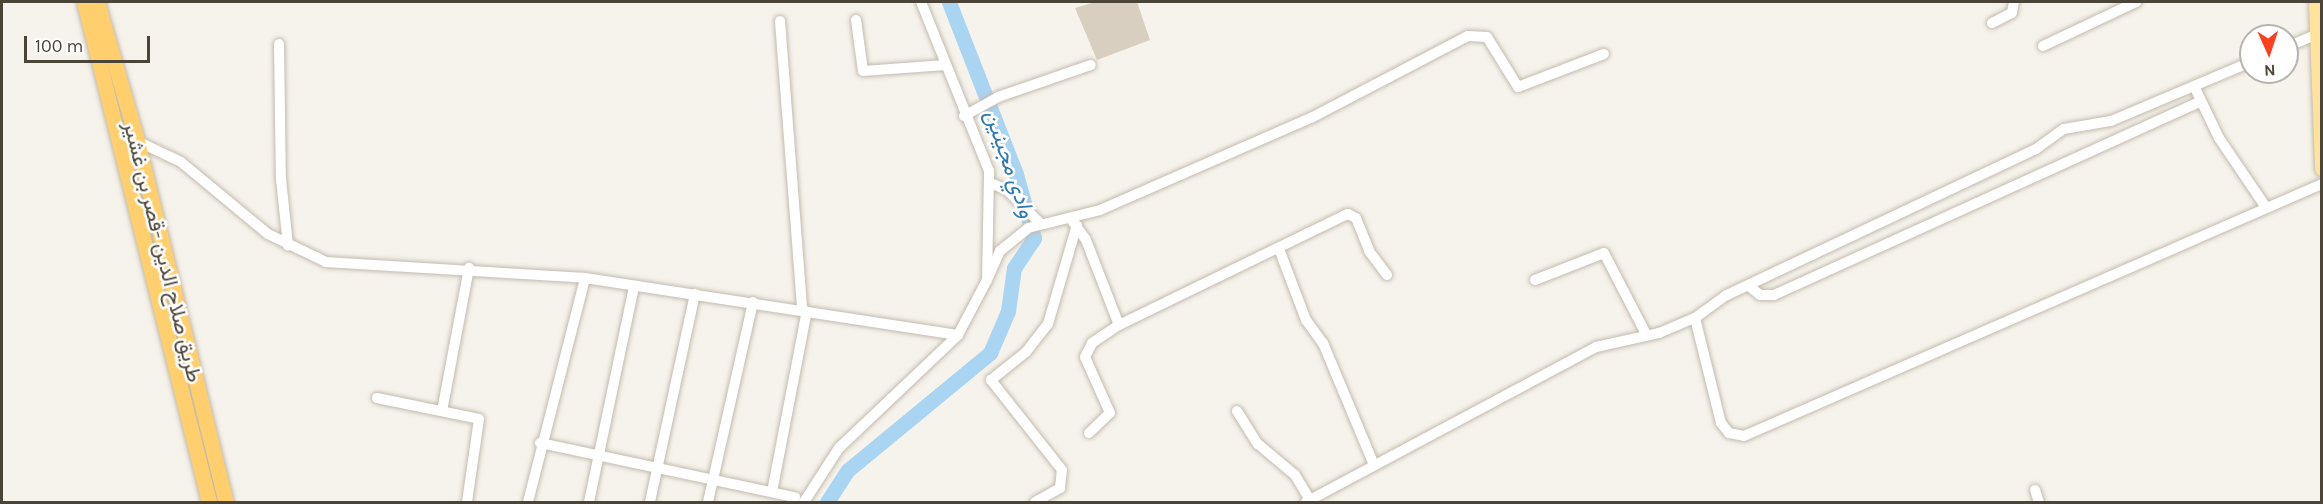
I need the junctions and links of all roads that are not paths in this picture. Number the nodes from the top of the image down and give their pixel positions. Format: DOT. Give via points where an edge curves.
graph roads {
  1 [pos="84,2"];
  2 [pos="97,2"];
  3 [pos="921,2"];
  4 [pos="2014,2"];
  5 [pos="2136,2"];
  6 [pos="2316,2"];
  7 [pos="856,20"];
  8 [pos="780,21"];
  9 [pos="1992,23"];
  10 [pos="2318,34"];
  11 [pos="2299,42"];
  12 [pos="279,44"];
  13 [pos="2043,46"];
  14 [pos="1604,54"];
  15 [pos="946,65"];
  16 [pos="1091,65"];
  17 [pos="2239,67"];
  18 [pos="2194,86"];
  19 [pos="2200,102"];
  20 [pos="964,116"];
  21 [pos="137,141"];
  22 [pos="2322,169"];
  23 [pos="990,183"];
  24 [pos="2322,184"];
  25 [pos="2265,206"];
  26 [pos="1040,223"];
  27 [pos="1074,223"];
  28 [pos="288,246"];
  29 [pos="1279,249"];
  30 [pos="469,268"];
  31 [pos="1387,275"];
  32 [pos="585,278"];
  33 [pos="987,280"];
  34 [pos="1535,280"];
  35 [pos="634,286"];
  36 [pos="1749,286"];
  37 [pos="694,294"];
  38 [pos="753,303"];
  39 [pos="805,311"];
  40 [pos="1695,318"];
  41 [pos="1119,325"];
  42 [pos="958,335"];
  43 [pos="1647,336"];
  44 [pos="377,398"];
  45 [pos="442,411"];
  46 [pos="1237,411"];
  47 [pos="1089,433"];
  48 [pos="540,442"];
  49 [pos="599,455"];
  50 [pos="1374,465"];
  51 [pos="658,468"];
  52 [pos="712,479"];
  53 [pos="221,482"];
  54 [pos="205,487"];
  55 [pos="2035,490"];
  56 [pos="772,492"];
  57 [pos="799,500"];
  58 [pos="1308,501"];
  59 [pos="209,502"];
  60 [pos="226,502"];
  61 [pos="467,502"];
  62 [pos="528,502"];
  63 [pos="589,502"];
  64 [pos="650,502"];
  65 [pos="708,502"];
  66 [pos="1035,502"];
  67 [pos="2039,502"];
  1 -- 54 [label="highway"];
  2 -- 21 [label="highway, طريق صلاح الدين -قصر بن غشير"];
  3 -- 15 [label="street"];
  4 -- 9 [label="street" via="2012,14"];
  5 -- 13 [label="street"];
  6 -- 10 [label="main road"];
  7 -- 15 [label="street" via="863,71"];
  8 -- 39 [label="street"];
  10 -- 11 [label="street"];
  10 -- 22 [label="main road"];
  12 -- 28 [label="street" via="281,179"];
  14 -- 27 [label="street" via="1518,87 1487,37 1468,36 1311,118"];
  15 -- 20 [label="street"];
  16 -- 20 [label="street" via="998,98"];
  17 -- 18 [label="street"];
  18 -- 19 [label="street"];
  18 -- 36 [label="street" via="2111,121 2064,129 2036,149"];
  19 -- 25 [label="street"];
  19 -- 36 [label="street" via="1774,295 1760,295"];
  20 -- 23 [label="street"];
  21 -- 28 [label="street" via="181,162"];
  21 -- 53 [label="highway, طريق صلاح الدين -قصر بن غشير"];
  23 -- 26 [label="street" via="1006,189"];
  23 -- 33 [label="street"];
  24 -- 25 [label="street"];
  25 -- 40 [label="street" via="1744,436 1729,433 1721,423"];
  26 -- 27 [label="street"];
  26 -- 33 [label="street" via="1005,243"];
  27 -- 41 [label="street"];
  27 -- 66 [label="street" via="1048,324 1026,352 991,380 1062,470 1060,488"];
  28 -- 30 [label="street" via="351,267"];
  29 -- 31 [label="street" via="1353,215 1369,251"];
  29 -- 41 [label="street"];
  29 -- 50 [label="street" via="1306,320 1323,344"];
  30 -- 32 [label="street"];
  30 -- 45 [label="street"];
  32 -- 35 [label="street"];
  32 -- 48 [label="street"];
  33 -- 42 [label="street"];
  34 -- 43 [label="street" via="1604,253"];
  35 -- 37 [label="street"];
  35 -- 49 [label="street"];
  36 -- 40 [label="street" via="1705,307"];
  37 -- 38 [label="street"];
  37 -- 51 [label="street"];
  38 -- 39 [label="street"];
  38 -- 52 [label="street"];
  39 -- 42 [label="street"];
  39 -- 56 [label="street"];
  40 -- 43 [label="street"];
  41 -- 47 [label="street" via="1092,343 1084,357 1110,413"];
  42 -- 57 [label="street" via="839,448"];
  43 -- 50 [label="street" via="1596,347"];
  44 -- 45 [label="street"];
  45 -- 61 [label="street" via="481,422"];
  46 -- 58 [label="street" via="1258,444 1295,475"];
  48 -- 49 [label="street"];
  48 -- 62 [label="street"];
  49 -- 51 [label="street"];
  49 -- 63 [label="street"];
  50 -- 58 [label="street"];
  51 -- 52 [label="street"];
  51 -- 64 [label="street"];
  52 -- 56 [label="street"];
  52 -- 65 [label="street"];
  53 -- 54 [label="highway"];
  53 -- 60 [label="highway, طريق صلاح الدين -قصر بن غشير"];
  54 -- 59 [label="highway"];
  55 -- 67 [label="street"];
  56 -- 57 [label="street"];
}
